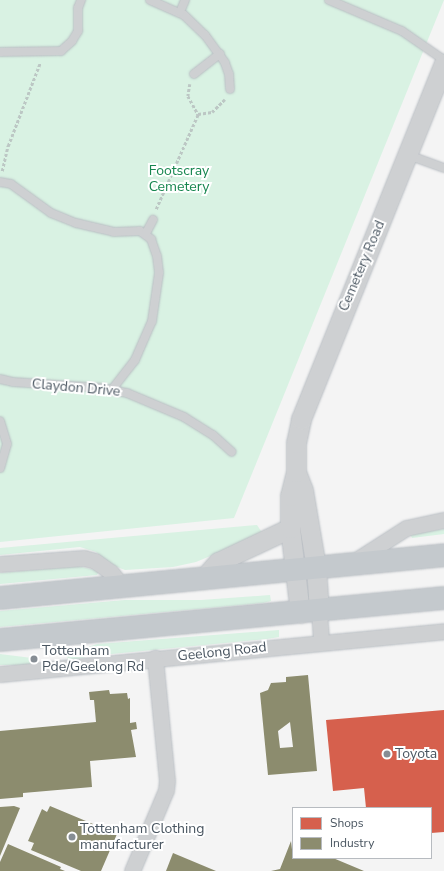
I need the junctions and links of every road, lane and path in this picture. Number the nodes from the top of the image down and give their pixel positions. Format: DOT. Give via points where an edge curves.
graph roads {
  1 [pos="81,0"];
  2 [pos="150,0"];
  3 [pos="185,0"];
  4 [pos="329,0"];
  5 [pos="180,12"];
  6 [pos="0,52"];
  7 [pos="44,53"];
  8 [pos="220,54"];
  9 [pos="444,60"];
  10 [pos="444,64"];
  11 [pos="194,74"];
  12 [pos="230,89"];
  13 [pos="198,114"];
  14 [pos="408,155"];
  15 [pos="444,168"];
  16 [pos="1,182"];
  17 [pos="153,220"];
  18 [pos="146,233"];
  19 [pos="1,382"];
  20 [pos="112,389"];
  21 [pos="0,420"];
  22 [pos="232,452"];
  23 [pos="0,468"];
  24 [pos="296,472"];
  25 [pos="444,520"];
  26 [pos="290,528"];
  27 [pos="444,555"];
  28 [pos="0,564"];
  29 [pos="349,564"];
  30 [pos="305,569"];
  31 [pos="203,579"];
  32 [pos="122,586"];
  33 [pos="0,598"];
  34 [pos="444,598"];
  35 [pos="309,612"];
  36 [pos="444,631"];
  37 [pos="0,640"];
  38 [pos="321,642"];
  39 [pos="155,658"];
  40 [pos="0,674"];
  41 [pos="132,871"];
  1 -- 7 [label="lane" via="78,8 79,26 72,42 59,52"];
  2 -- 5 [label="lane"];
  3 -- 5 [label="lane"];
  4 -- 9 [label="lane" via="402,30"];
  5 -- 8 [label="lane" via="205,35"];
  6 -- 7 [label="lane"];
  7 -- 16 [label="path" via="4,158"];
  8 -- 11 [label="lane"];
  8 -- 12 [label="lane" via="229,74"];
  10 -- 14 [label="street, Cemetery Road"];
  11 -- 13 [label="path" via="188,96"];
  12 -- 13 [label="path" via="212,112"];
  13 -- 17 [label="path"];
  14 -- 15 [label="lane"];
  14 -- 24 [label="street, Cemetery Road" via="310,392 296,443"];
  16 -- 18 [label="lane" via="11,184 47,210 76,223 100,230 138,230"];
  17 -- 18 [label="lane"];
  18 -- 20 [label="lane" via="158,263 152,321 135,360"];
  19 -- 20 [label="lane, Claydon Drive"];
  20 -- 22 [label="lane, Claydon Drive" via="146,399 178,414 213,435"];
  21 -- 23 [label="lane" via="7,444"];
  24 -- 26 [label="street, Cemetery Road" via="290,496"];
  24 -- 30 [label="street, Cemetery Road" via="304,490"];
  25 -- 29 [label="street" via="406,528"];
  26 -- 30 [label="street, Cemetery Road"];
  26 -- 31 [label="street" via="218,562"];
  27 -- 29 [label="highway"];
  28 -- 32 [label="street" via="84,558 95,561 111,572"];
  29 -- 30 [label="highway"];
  30 -- 31 [label="highway"];
  30 -- 35 [label="street, Cemetery Road"];
  31 -- 32 [label="highway"];
  32 -- 33 [label="highway"];
  34 -- 35 [label="highway"];
  35 -- 37 [label="highway"];
  35 -- 38 [label="street, Cemetery Road"];
  36 -- 38 [label="street, Geelong Road"];
  38 -- 39 [label="street, Geelong Road"];
  39 -- 40 [label="street, Geelong Road"];
  39 -- 41 [label="street" via="166,790"];
}
